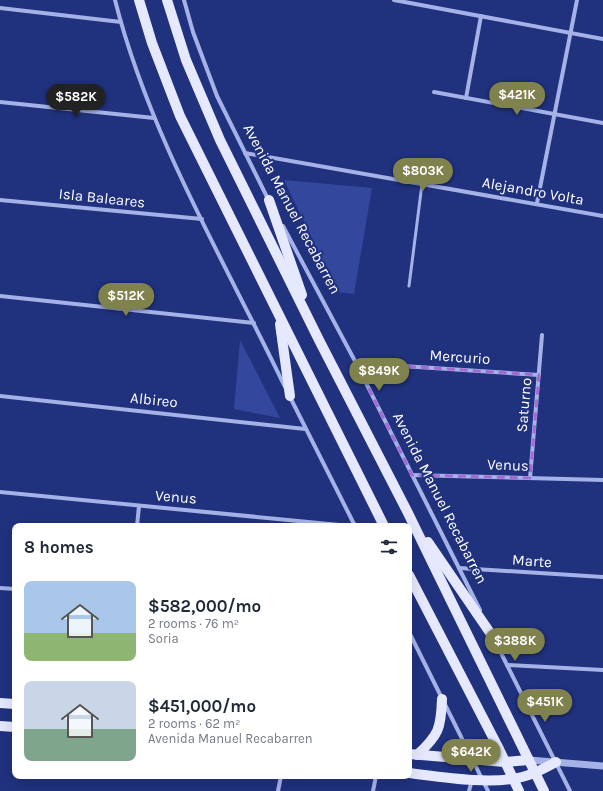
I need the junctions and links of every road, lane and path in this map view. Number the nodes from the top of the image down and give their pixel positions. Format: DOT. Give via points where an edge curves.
graph roads {
  1 [pos="115,0"];
  2 [pos="139,0"];
  3 [pos="167,0"];
  4 [pos="184,0"];
  5 [pos="394,0"];
  6 [pos="577,0"];
  7 [pos="0,8"];
  8 [pos="481,16"];
  9 [pos="121,22"];
  10 [pos="571,33"];
  11 [pos="603,39"];
  12 [pos="434,92"];
  13 [pos="466,98"];
  14 [pos="0,102"];
  15 [pos="555,114"];
  16 [pos="154,118"];
  17 [pos="603,123"];
  18 [pos="245,153"];
  19 [pos="422,184"];
  20 [pos="0,200"];
  21 [pos="269,200"];
  22 [pos="537,203"];
  23 [pos="603,216"];
  24 [pos="202,219"];
  25 [pos="409,286"];
  26 [pos="0,296"];
  27 [pos="278,314"];
  28 [pos="254,323"];
  29 [pos="542,335"];
  30 [pos="319,340"];
  31 [pos="356,363"];
  32 [pos="539,375"];
  33 [pos="0,396"];
  34 [pos="290,396"];
  35 [pos="305,429"];
  36 [pos="412,475"];
  37 [pos="530,478"];
  38 [pos="603,480"];
  39 [pos="0,492"];
  40 [pos="139,506"];
  41 [pos="407,511"];
  42 [pos="137,523"];
  43 [pos="318,523"];
  44 [pos="353,523"];
  45 [pos="382,523"];
  46 [pos="459,568"];
  47 [pos="603,577"];
  48 [pos="412,581"];
  49 [pos="0,588"];
  50 [pos="12,589"];
  51 [pos="412,638"];
  52 [pos="495,640"];
  53 [pos="507,665"];
  54 [pos="603,670"];
  55 [pos="442,699"];
  56 [pos="0,702"];
  57 [pos="12,704"];
  58 [pos="0,726"];
  59 [pos="12,727"];
  60 [pos="413,754"];
  61 [pos="473,760"];
  62 [pos="530,760"];
  63 [pos="505,762"];
  64 [pos="556,762"];
  65 [pos="603,766"];
  66 [pos="412,773"];
  67 [pos="535,773"];
  68 [pos="280,779"];
  69 [pos="375,779"];
  70 [pos="483,779"];
  71 [pos="513,779"];
  72 [pos="472,780"];
  73 [pos="278,791"];
  74 [pos="373,791"];
  75 [pos="469,791"];
  76 [pos="488,791"];
  77 [pos="519,791"];
  78 [pos="544,791"];
  79 [pos="570,791"];
  1 -- 9 [label="street"];
  2 -- 27 [label="main road" via="157,58 180,116"];
  3 -- 30 [label="main road, Avenida Manuel Recabarren" via="186,60 220,140"];
  4 -- 18 [label="street, Avenida Manuel Recabarren" via="207,71"];
  5 -- 8 [label="street"];
  6 -- 10 [label="street"];
  7 -- 9 [label="street"];
  8 -- 10 [label="street"];
  8 -- 13 [label="street"];
  9 -- 16 [label="street"];
  10 -- 11 [label="street"];
  10 -- 15 [label="street"];
  12 -- 13 [label="street"];
  13 -- 15 [label="street"];
  14 -- 16 [label="street"];
  15 -- 17 [label="street"];
  15 -- 22 [label="street"];
  16 -- 24 [label="street"];
  18 -- 19 [label="street, Alejandro Volta"];
  18 -- 21 [label="street, Avenida Manuel Recabarren"];
  19 -- 22 [label="street, Alejandro Volta"];
  19 -- 25 [label="lane"];
  20 -- 24 [label="street, Isla Baleares"];
  21 -- 30 [label="main road"];
  21 -- 31 [label="street, Avenida Manuel Recabarren"];
  22 -- 23 [label="street, Alejandro Volta"];
  24 -- 28 [label="street"];
  26 -- 28 [label="street"];
  27 -- 34 [label="main road"];
  27 -- 45 [label="main road"];
  28 -- 34 [label="street"];
  29 -- 32 [label="street, Saturno"];
  30 -- 41 [label="main road, Avenida Manuel Recabarren"];
  31 -- 32 [label="street, Mercurio"];
  31 -- 36 [label="street, Avenida Manuel Recabarren"];
  32 -- 37 [label="street, Saturno"];
  33 -- 35 [label="street, Albireo"];
  34 -- 35 [label="street"];
  35 -- 44 [label="street"];
  36 -- 37 [label="street, Venus"];
  36 -- 46 [label="street, Avenida Manuel Recabarren"];
  37 -- 38 [label="street, Venus"];
  39 -- 40 [label="street, Venus"];
  40 -- 42 [label="street"];
  40 -- 43 [label="street, Venus"];
  41 -- 52 [label="main road"];
  41 -- 62 [label="main road, Avenida Manuel Recabarren"];
  46 -- 47 [label="street, Marte"];
  46 -- 52 [label="street, Avenida Manuel Recabarren"];
  48 -- 63 [label="main road"];
  49 -- 50 [label="street"];
  51 -- 55 [label="street"];
  52 -- 53 [label="street, Avenida Manuel Recabarren"];
  53 -- 54 [label="street"];
  53 -- 64 [label="street, Avenida Manuel Recabarren"];
  55 -- 60 [label="main road" via="441,723 432,741"];
  55 -- 61 [label="street"];
  56 -- 57 [label="main road"];
  58 -- 59 [label="main road"];
  60 -- 61 [label="main road"];
  61 -- 63 [label="main road"];
  61 -- 70 [label="street"];
  62 -- 63 [label="main road"];
  62 -- 64 [label="street"];
  62 -- 67 [label="main road, Avenida Manuel Recabarren"];
  63 -- 71 [label="main road"];
  64 -- 65 [label="street"];
  64 -- 67 [label="main road"];
  64 -- 79 [label="street, Avenida Manuel Recabarren"];
  66 -- 72 [label="main road"];
  67 -- 71 [label="main road"];
  67 -- 78 [label="main road, Avenida Manuel Recabarren"];
  68 -- 73 [label="street"];
  69 -- 74 [label="street"];
  70 -- 71 [label="main road"];
  70 -- 72 [label="main road"];
  70 -- 76 [label="street"];
  71 -- 77 [label="main road"];
  72 -- 75 [label="street"];
}
